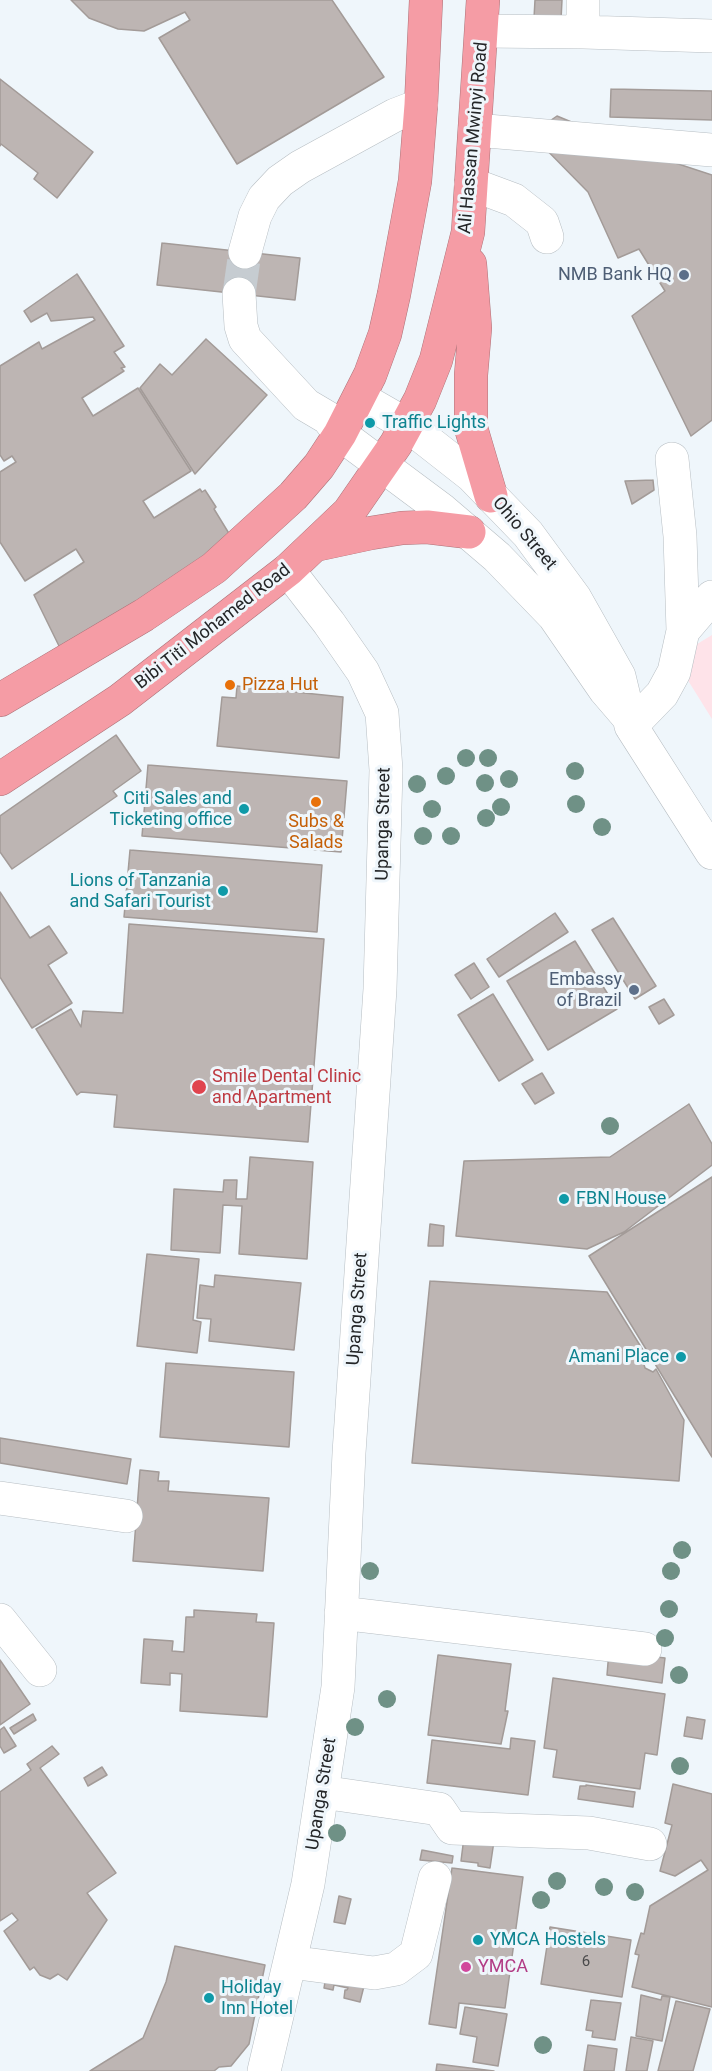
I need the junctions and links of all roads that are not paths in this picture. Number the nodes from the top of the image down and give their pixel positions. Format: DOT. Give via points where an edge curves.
graph roads {
  1 [pos="426,0"];
  2 [pos="483,15"];
  3 [pos="583,16"];
  4 [pos="712,36"];
  5 [pos="422,105"];
  6 [pos="476,130"];
  7 [pos="712,150"];
  8 [pos="471,184"];
  9 [pos="468,232"];
  10 [pos="548,237"];
  11 [pos="245,252"];
  12 [pos="239,294"];
  13 [pos="360,398"];
  14 [pos="340,434"];
  15 [pos="395,445"];
  16 [pos="672,459"];
  17 [pos="491,496"];
  18 [pos="469,532"];
  19 [pos="315,545"];
  20 [pos="288,570"];
  21 [pos="712,597"];
  22 [pos="682,631"];
  23 [pos="0,700"];
  24 [pos="630,722"];
  25 [pos="0,779"];
  26 [pos="712,854"];
  27 [pos="0,1498"];
  28 [pos="126,1516"];
  29 [pos="341,1613"];
  30 [pos="0,1620"];
  31 [pos="645,1649"];
  32 [pos="40,1670"];
  33 [pos="322,1792"];
  34 [pos="650,1844"];
  35 [pos="435,1878"];
  36 [pos="290,1962"];
  37 [pos="264,2071"];
  1 -- 5 [label="highway"];
  2 -- 3 [label="street"];
  2 -- 6 [label="highway, Ali Hassan Mwinyi Road"];
  3 -- 4 [label="street"];
  5 -- 11 [label="street" via="395,115 279,181 255,216"];
  5 -- 13 [label="highway" via="415,181 394,294 385,334"];
  6 -- 7 [label="street"];
  6 -- 8 [label="highway, Ali Hassan Mwinyi Road"];
  8 -- 9 [label="highway, Ali Hassan Mwinyi Road"];
  8 -- 10 [label="street" via="514,200 542,222"];
  9 -- 15 [label="highway, Ali Hassan Mwinyi Road" via="436,360"];
  9 -- 17 [label="highway" via="475,328 471,428"];
  12 -- 14 [label="street, Ohio Street" via="245,339 306,405 327,418"];
  13 -- 14 [label="highway"];
  13 -- 15 [label="street, Ohio Street"];
  14 -- 15 [label="street, Ohio Street"];
  14 -- 23 [label="highway" via="293,496 214,568 144,615"];
  15 -- 17 [label="street, Ohio Street" via="472,476"];
  15 -- 18 [label="street, Ohio Street" via="442,510"];
  15 -- 19 [label="highway, Bibi Titi Mohamed Road" via="349,512"];
  16 -- 22 [label="street" via="680,536"];
  17 -- 24 [label="street, Ohio Street" via="528,534 575,597 619,676"];
  18 -- 19 [label="highway" via="402,528"];
  18 -- 24 [label="street, Ohio Street" via="554,616"];
  19 -- 20 [label="highway, Bibi Titi Mohamed Road"];
  20 -- 25 [label="highway, Bibi Titi Mohamed Road" via="120,700"];
  20 -- 29 [label="street, Upanga Street" via="363,672 382,713 386,770 380,989"];
  21 -- 22 [label="street"];
  22 -- 24 [label="street" via="674,672 662,694"];
  24 -- 26 [label="street, Ohio Street"];
  27 -- 28 [label="street"];
  29 -- 31 [label="street"];
  29 -- 33 [label="street, Upanga Street" via="338,1687"];
  30 -- 32 [label="street"];
  33 -- 34 [label="street" via="439,1809 452,1828 589,1833"];
  33 -- 36 [label="street, Upanga Street" via="308,1884"];
  35 -- 36 [label="street" via="416,1954 396,1970 374,1973"];
  36 -- 37 [label="street, Upanga Street"];
}
